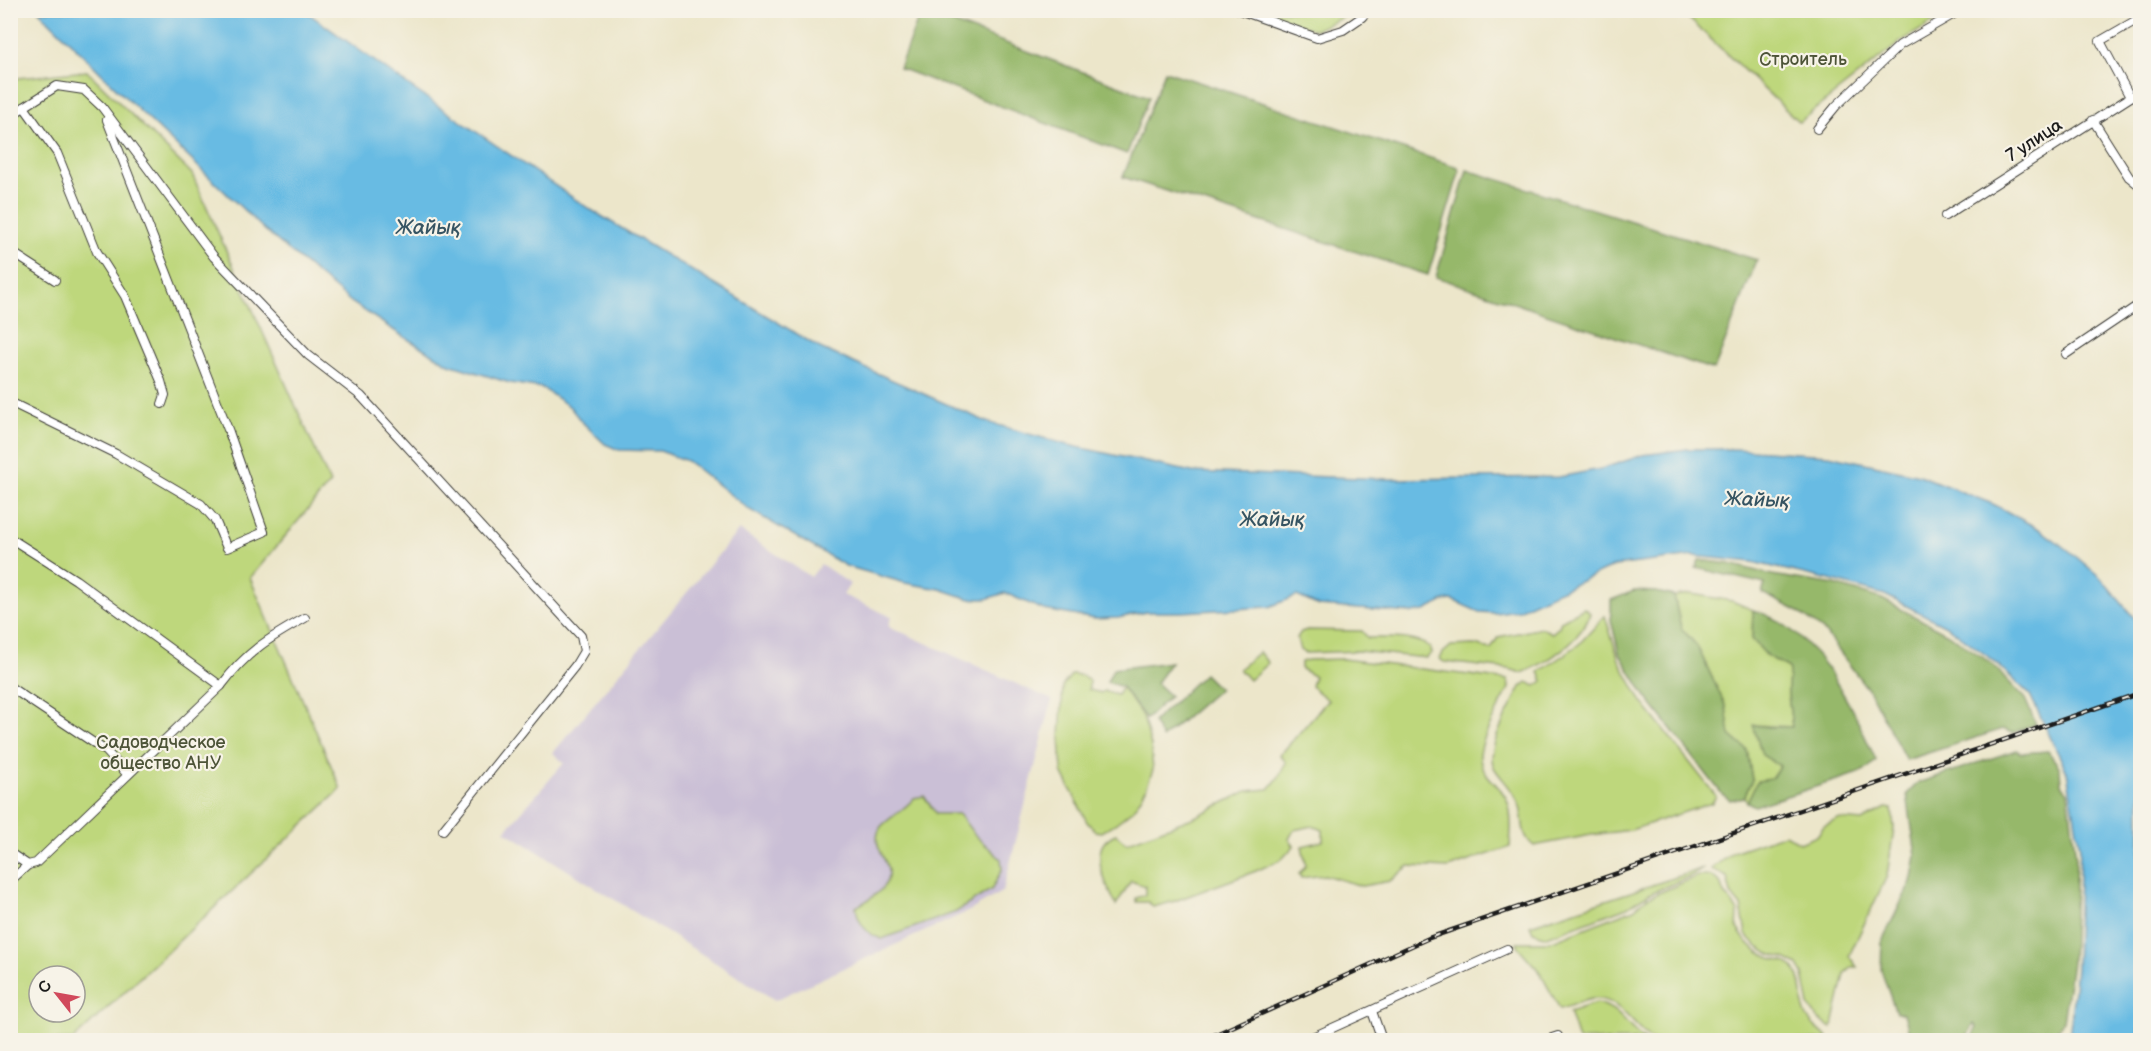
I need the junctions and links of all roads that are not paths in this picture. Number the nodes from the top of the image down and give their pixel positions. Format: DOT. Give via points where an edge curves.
graph roads {
  1 [pos="1239,10"];
  2 [pos="1368,10"];
  3 [pos="1961,10"];
  4 [pos="2140,18"];
  5 [pos="2140,91"];
  6 [pos="2130,97"];
  7 [pos="24,107"];
  8 [pos="102,107"];
  9 [pos="10,116"];
  10 [pos="2093,120"];
  11 [pos="1817,129"];
  12 [pos="2140,186"];
  13 [pos="1945,216"];
  14 [pos="10,251"];
  15 [pos="55,280"];
  16 [pos="2140,304"];
  17 [pos="2066,354"];
  18 [pos="10,402"];
  19 [pos="162,404"];
  20 [pos="10,538"];
  21 [pos="305,618"];
  22 [pos="221,686"];
  23 [pos="10,687"];
  24 [pos="128,774"];
  25 [pos="443,830"];
  26 [pos="10,853"];
  27 [pos="28,865"];
  28 [pos="10,881"];
  29 [pos="1507,949"];
  30 [pos="1372,1011"];
  31 [pos="1558,1036"];
  32 [pos="1306,1041"];
  33 [pos="1382,1041"];
  34 [pos="1546,1041"];
  1 -- 2 [label="street" via="1317,38 1343,30"];
  3 -- 11 [label="street" via="1900,45"];
  4 -- 6 [label="street" via="2100,41"];
  5 -- 6 [label="street, 7 улица"];
  6 -- 10 [label="street, 7 улица"];
  7 -- 8 [label="street" via="57,86 84,90"];
  7 -- 9 [label="street"];
  7 -- 19 [label="street" via="57,153 97,252 125,296 161,381 165,395"];
  8 -- 18 [label="street" via="264,532 227,548 215,520 201,504 116,454"];
  8 -- 25 [label="street" via="214,257 308,355 361,396 581,636 584,651 575,666"];
  10 -- 12 [label="street" via="2129,177"];
  10 -- 13 [label="street, 7 улица"];
  14 -- 15 [label="street"];
  16 -- 17 [label="street"];
  20 -- 22 [label="street" via="76,580"];
  21 -- 22 [label="street" via="266,639"];
  22 -- 24 [label="street"];
  23 -- 24 [label="street" via="106,751"];
  24 -- 27 [label="street" via="54,848"];
  26 -- 27 [label="street"];
  27 -- 28 [label="street"];
  29 -- 30 [label="street"];
  30 -- 32 [label="street"];
  30 -- 33 [label="street"];
  31 -- 34 [label="street"];
}
